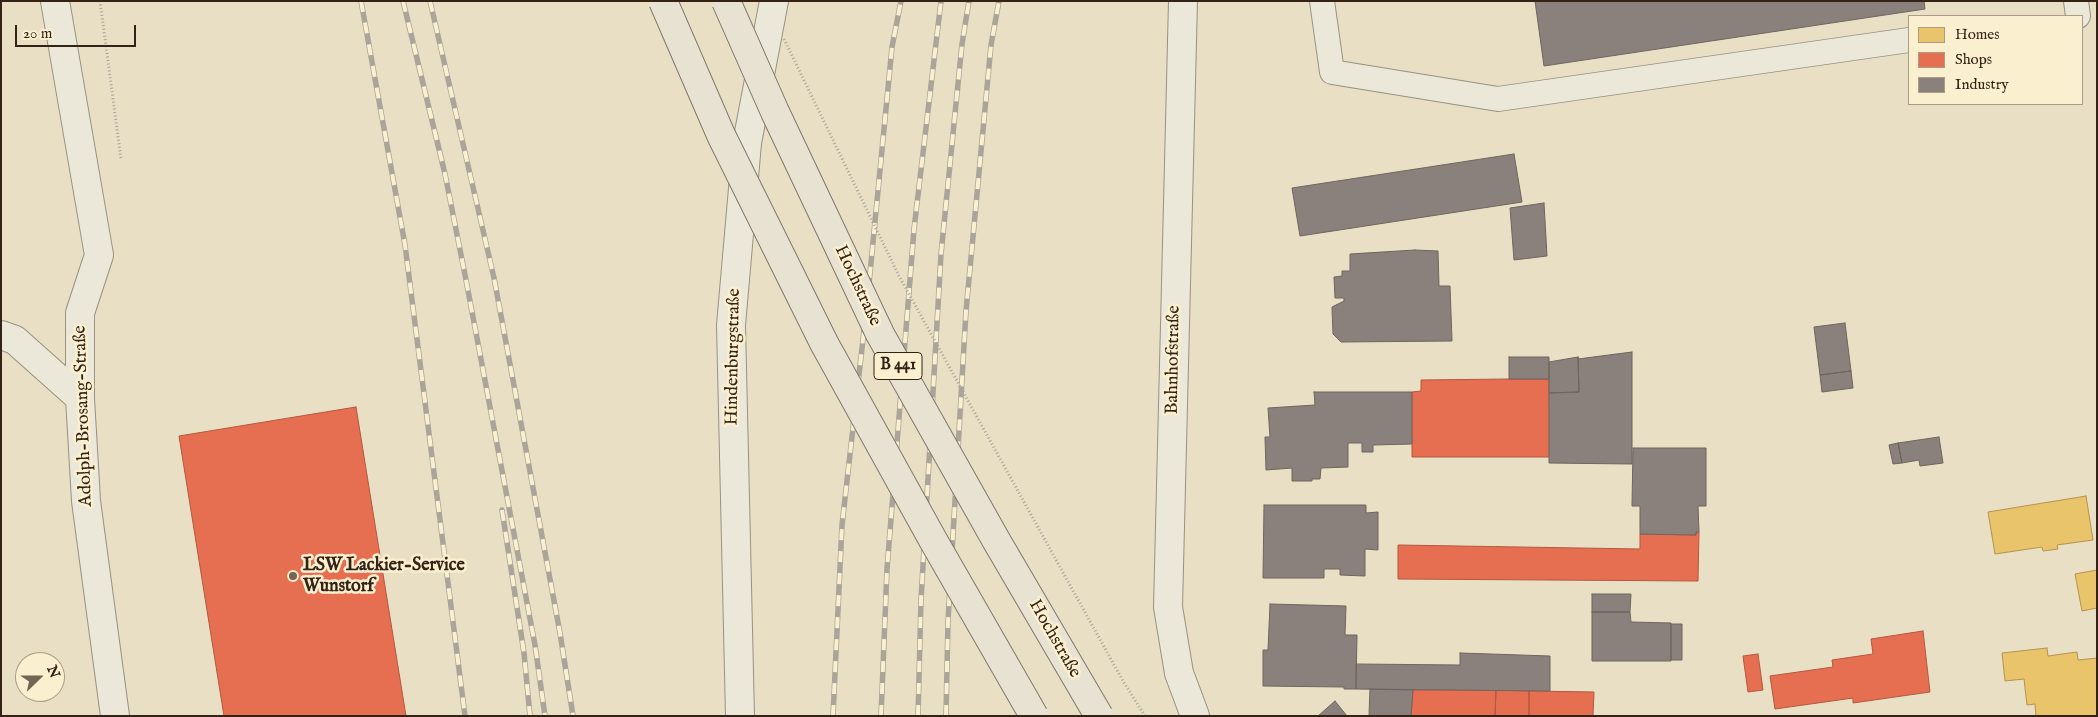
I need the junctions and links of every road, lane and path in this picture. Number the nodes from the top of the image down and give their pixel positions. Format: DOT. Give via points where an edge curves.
graph roads {
  1 [pos="55,1"];
  2 [pos="663,1"];
  3 [pos="726,1"];
  4 [pos="774,1"];
  5 [pos="1183,1"];
  6 [pos="1322,1"];
  7 [pos="2076,1"];
  8 [pos="2078,15"];
  9 [pos="782,35"];
  10 [pos="1908,40"];
  11 [pos="1,334"];
  12 [pos="80,398"];
  13 [pos="115,716"];
  14 [pos="740,716"];
  15 [pos="1034,716"];
  16 [pos="1099,716"];
  17 [pos="1145,716"];
  18 [pos="1195,716"];
  1 -- 12 [label="street, Adolph-Brosang-Straße" via="99,255 80,313"];
  2 -- 15 [label="main road, B 441, bridge" via="721,134 824,343"];
  3 -- 16 [label="main road, Hochstraße / B 441, bridge" via="880,334"];
  4 -- 14 [label="street, Hindenburgstraße" via="747,143 730,325"];
  5 -- 18 [label="street, Bahnhofstraße" via="1168,607 1179,673"];
  6 -- 10 [label="lane" via="1332,72 1498,99"];
  7 -- 8 [label="lane"];
  9 -- 17 [label="path, bridge" via="899,276"];
  11 -- 12 [label="street" via="15,340"];
  12 -- 13 [label="street, Adolph-Brosang-Straße" via="86,501"];
}
